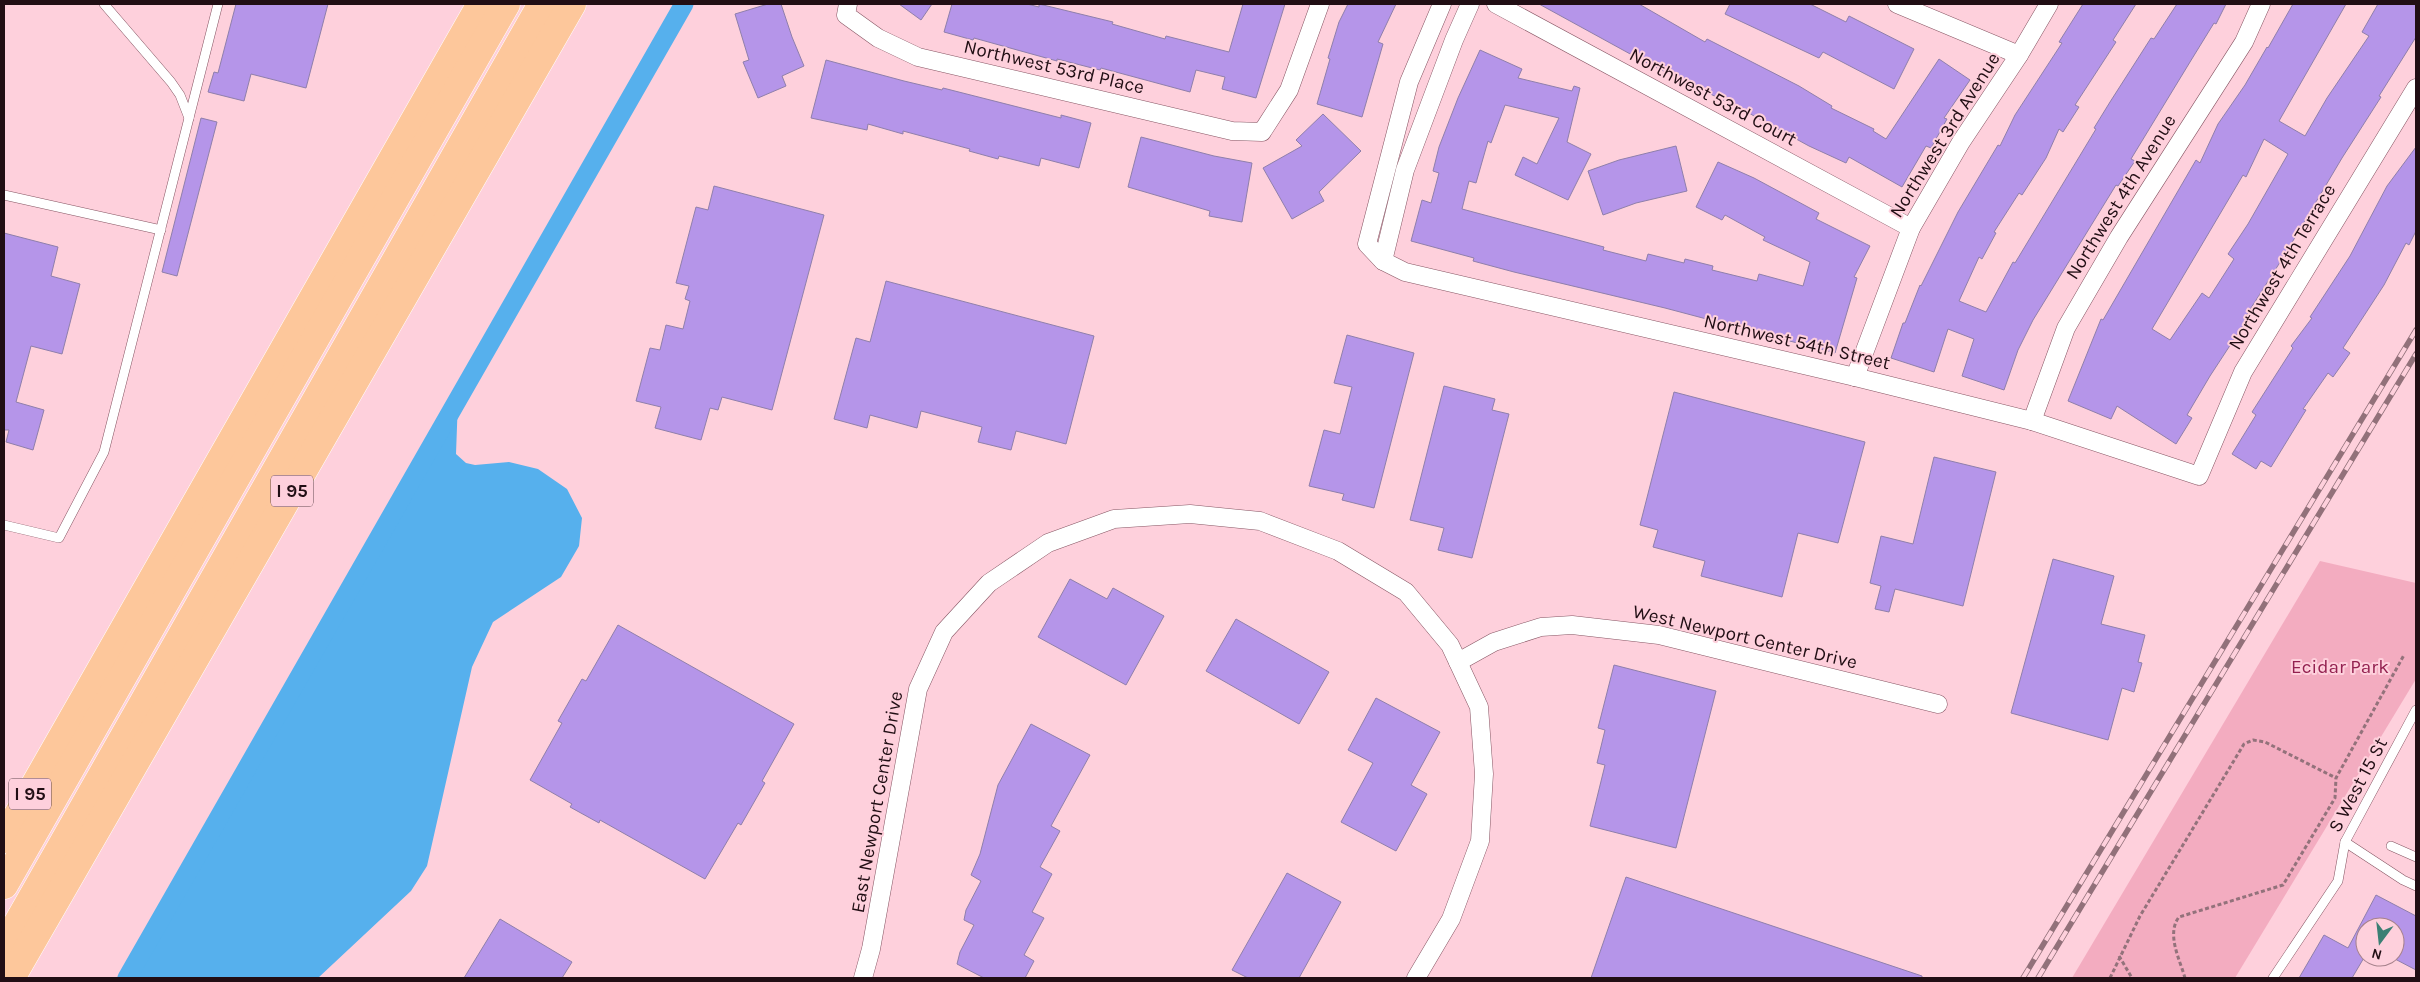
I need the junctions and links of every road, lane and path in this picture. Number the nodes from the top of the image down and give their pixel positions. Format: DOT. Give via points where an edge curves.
graph roads {
  1 [pos="104,4"];
  2 [pos="218,4"];
  3 [pos="481,4"];
  4 [pos="506,4"];
  5 [pos="542,4"];
  6 [pos="572,4"];
  7 [pos="1320,4"];
  8 [pos="1442,4"];
  9 [pos="1470,4"];
  10 [pos="1496,4"];
  11 [pos="1897,4"];
  12 [pos="2049,4"];
  13 [pos="2261,4"];
  14 [pos="847,10"];
  15 [pos="2019,55"];
  16 [pos="2416,88"];
  17 [pos="189,119"];
  18 [pos="4,195"];
  19 [pos="1911,228"];
  20 [pos="161,230"];
  21 [pos="1383,262"];
  22 [pos="1855,377"];
  23 [pos="2032,421"];
  24 [pos="2199,476"];
  25 [pos="4,525"];
  26 [pos="2404,655"];
  27 [pos="1458,662"];
  28 [pos="1938,704"];
  29 [pos="2416,710"];
  30 [pos="2336,778"];
  31 [pos="4,839"];
  32 [pos="2345,842"];
  33 [pos="2391,846"];
  34 [pos="2416,857"];
  35 [pos="4,885"];
  36 [pos="2416,886"];
  37 [pos="4,947"];
  38 [pos="2119,956"];
  39 [pos="11,978"];
  40 [pos="863,978"];
  41 [pos="1416,978"];
  42 [pos="2110,978"];
  43 [pos="2132,978"];
  44 [pos="2185,978"];
  45 [pos="2273,978"];
  1 -- 17 [label="lane" via="171,82"];
  2 -- 17 [label="lane"];
  3 -- 31 [label="highway, I 95"];
  4 -- 35 [label="highway"];
  5 -- 37 [label="highway"];
  6 -- 39 [label="highway, I 95"];
  7 -- 14 [label="street, Northwest 53rd Place" via="1289,90 1262,132 1232,131 918,57 878,38"];
  8 -- 21 [label="street" via="1409,82 1367,244"];
  9 -- 21 [label="street" via="1404,170"];
  10 -- 19 [label="street, Northwest 53rd Court"];
  11 -- 15 [label="street"];
  12 -- 15 [label="street, Northwest 3rd Avenue"];
  13 -- 23 [label="street, Northwest 4th Avenue" via="2244,42 2119,237 2066,328"];
  15 -- 19 [label="street, Northwest 3rd Avenue" via="1961,142"];
  16 -- 24 [label="street, Northwest 4th Terrace" via="2243,372"];
  17 -- 20 [label="lane"];
  18 -- 20 [label="lane"];
  19 -- 22 [label="street, Northwest 3rd Avenue"];
  20 -- 25 [label="lane" via="104,452 59,538"];
  21 -- 22 [label="street, Northwest 54th Street" via="1405,272"];
  22 -- 23 [label="street, Northwest 54th Street"];
  23 -- 24 [label="street, Northwest 54th Street"];
  26 -- 30 [label="path"];
  27 -- 28 [label="street, West Newport Center Drive" via="1494,642 1542,627 1572,625 1659,635"];
  27 -- 40 [label="street, East Newport Center Drive" via="1450,645 1406,592 1338,551 1260,521 1190,514 1114,520 1048,543 989,583 944,632 918,689"];
  27 -- 41 [label="street" via="1479,707 1484,774 1480,841 1450,919"];
  29 -- 32 [label="lane, S West 15 St"];
  30 -- 38 [label="path" via="2265,742 2253,740 2244,744"];
  30 -- 44 [label="path" via="2335,798 2283,885 2179,918 2175,923 2173,936"];
  32 -- 36 [label="lane"];
  32 -- 45 [label="lane, S West 15 St" via="2338,881"];
  33 -- 34 [label="lane"];
  38 -- 42 [label="path"];
  38 -- 43 [label="path"];
}
